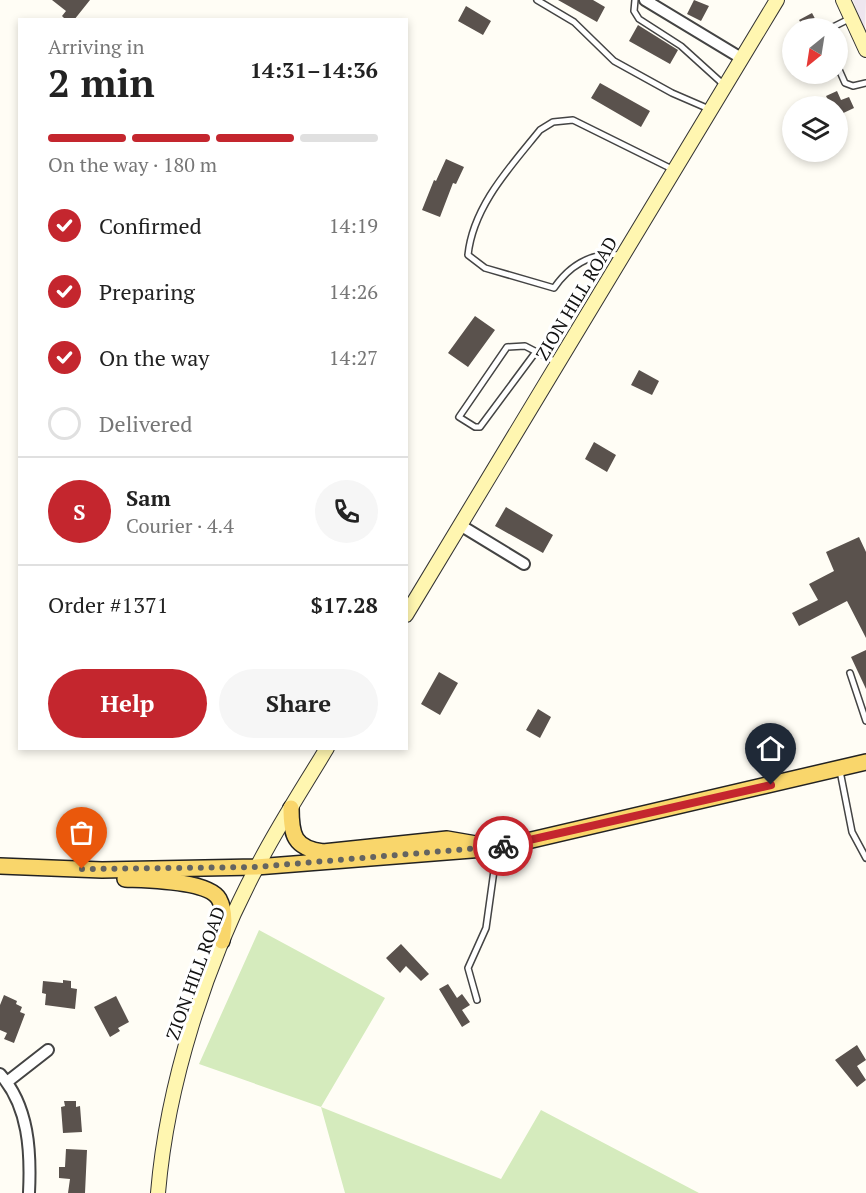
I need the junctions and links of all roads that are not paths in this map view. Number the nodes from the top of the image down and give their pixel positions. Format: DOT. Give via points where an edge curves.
graph roads {
  1 [pos="537,0"];
  2 [pos="635,0"];
  3 [pos="645,0"];
  4 [pos="777,0"];
  5 [pos="843,0"];
  6 [pos="851,17"];
  7 [pos="848,19"];
  8 [pos="866,50"];
  9 [pos="741,58"];
  10 [pos="866,83"];
  11 [pos="848,84"];
  12 [pos="725,85"];
  13 [pos="710,109"];
  14 [pos="674,170"];
  15 [pos="622,256"];
  16 [pos="535,352"];
  17 [pos="558,362"];
  18 [pos="460,525"];
  19 [pos="524,564"];
  20 [pos="408,612"];
  21 [pos="850,673"];
  22 [pos="864,706"];
  23 [pos="866,721"];
  24 [pos="326,750"];
  25 [pos="866,762"];
  26 [pos="839,768"];
  27 [pos="291,808"];
  28 [pos="497,848"];
  29 [pos="866,858"];
  30 [pos="0,867"];
  31 [pos="256,867"];
  32 [pos="222,941"];
  33 [pos="477,1000"];
  34 [pos="48,1050"];
  35 [pos="3,1078"];
  36 [pos="29,1193"];
  37 [pos="158,1193"];
  1 -- 13 [label="lane" via="574,22 614,61"];
  2 -- 12 [label="lane" via="634,11 639,19 681,46"];
  3 -- 9 [label="street"];
  4 -- 9 [label="main road, ZION HILL ROAD"];
  5 -- 6 [label="main road"];
  6 -- 7 [label="lane"];
  6 -- 8 [label="main road"];
  9 -- 12 [label="main road, ZION HILL ROAD"];
  10 -- 11 [label="lane"];
  12 -- 13 [label="main road, ZION HILL ROAD"];
  13 -- 14 [label="main road, ZION HILL ROAD"];
  14 -- 15 [label="main road, ZION HILL ROAD"];
  14 -- 15 [label="lane" via="573,120 553,122 540,130 482,209 468,255 485,268 554,288 567,269 607,254"];
  15 -- 17 [label="main road, ZION HILL ROAD"];
  16 -- 16 [label="lane" via="525,346 507,347 459,417 480,427"];
  16 -- 17 [label="lane"];
  17 -- 18 [label="main road, ZION HILL ROAD"];
  18 -- 19 [label="street"];
  18 -- 20 [label="main road, ZION HILL ROAD"];
  21 -- 22 [label="lane"];
  22 -- 23 [label="lane"];
  24 -- 27 [label="main road, ZION HILL ROAD"];
  25 -- 26 [label="main road"];
  26 -- 28 [label="main road"];
  26 -- 29 [label="lane" via="852,832"];
  27 -- 28 [label="main road" via="293,835 307,850 323,852 447,838"];
  27 -- 31 [label="main road, ZION HILL ROAD"];
  28 -- 31 [label="main road"];
  28 -- 33 [label="lane" via="486,927 468,968"];
  30 -- 31 [label="main road"];
  30 -- 32 [label="main road" via="65,878 158,880 200,888 219,899 225,923"];
  31 -- 32 [label="main road, ZION HILL ROAD"];
  32 -- 37 [label="main road, ZION HILL ROAD" via="183,1061 161,1158"];
  34 -- 35 [label="street"];
  35 -- 36 [label="street" via="27,1133 31,1155"];
}
